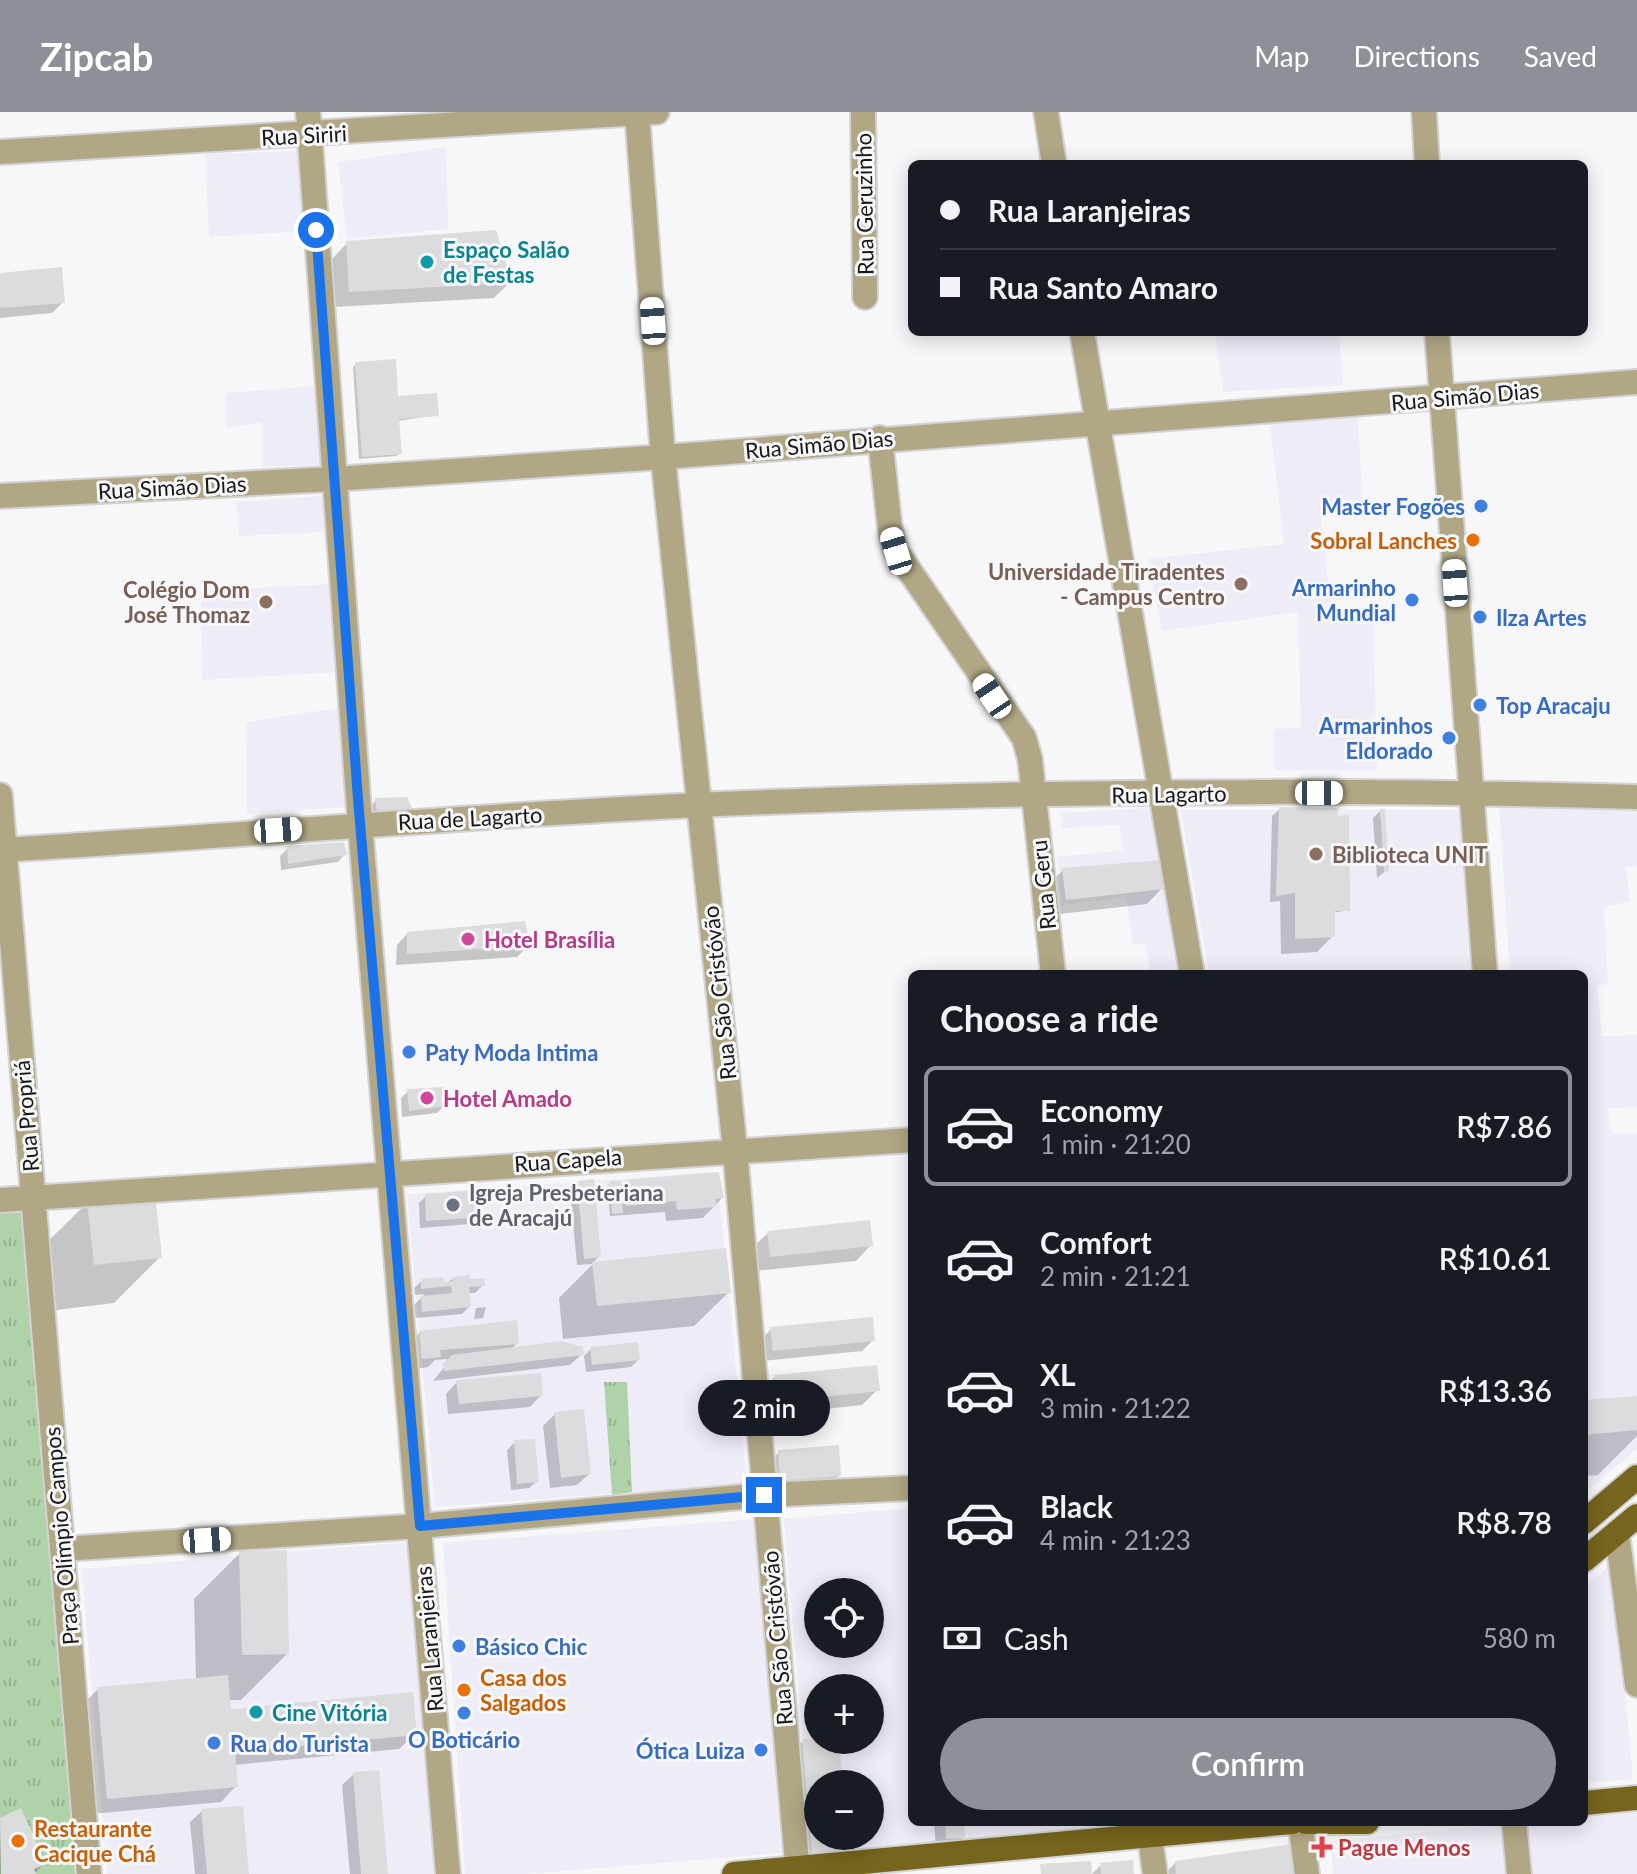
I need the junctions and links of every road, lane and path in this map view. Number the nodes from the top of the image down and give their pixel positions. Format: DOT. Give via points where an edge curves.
graph roads {
  1 [pos="863,112"];
  2 [pos="1046,112"];
  3 [pos="1424,112"];
  4 [pos="644,113"];
  5 [pos="309,124"];
  6 [pos="0,152"];
  7 [pos="1053,160"];
  8 [pos="1427,160"];
  9 [pos="865,297"];
  10 [pos="1083,336"];
  11 [pos="1437,336"];
  12 [pos="1637,382"];
  13 [pos="1441,398"];
  14 [pos="1097,422"];
  15 [pos="880,438"];
  16 [pos="663,457"];
  17 [pos="333,479"];
  18 [pos="0,496"];
  19 [pos="1470,793"];
  20 [pos="1161,794"];
  21 [pos="0,795"];
  22 [pos="1034,797"];
  23 [pos="1637,797"];
  24 [pos="701,805"];
  25 [pos="360,824"];
  26 [pos="2,850"];
  27 [pos="1053,970"];
  28 [pos="1191,970"];
  29 [pos="1485,970"];
  30 [pos="908,1140"];
  31 [pos="735,1150"];
  32 [pos="389,1172"];
  33 [pos="33,1198"];
  34 [pos="0,1200"];
  35 [pos="1637,1477"];
  36 [pos="908,1488"];
  37 [pos="764,1495"];
  38 [pos="1637,1516"];
  39 [pos="1588,1519"];
  40 [pos="420,1526"];
  41 [pos="1617,1533"];
  42 [pos="63,1549"];
  43 [pos="1588,1557"];
  44 [pos="1637,1685"];
  45 [pos="1637,1798"];
  46 [pos="1588,1803"];
  47 [pos="1214,1826"];
  48 [pos="1301,1826"];
  49 [pos="1514,1826"];
  50 [pos="1149,1830"];
  51 [pos="797,1871"];
  52 [pos="89,1874"];
  53 [pos="448,1874"];
  54 [pos="734,1874"];
  55 [pos="1155,1874"];
  56 [pos="1307,1874"];
  57 [pos="1519,1874"];
  1 -- 9 [label="street, Rua Geruzinho"];
  2 -- 7 [label="street"];
  3 -- 8 [label="street"];
  4 -- 5 [label="street, Rua Siriri"];
  4 -- 16 [label="street, Rua São Cristóvão"];
  5 -- 6 [label="street, Rua Siriri"];
  5 -- 17 [label="street, Rua Laranjeiras"];
  10 -- 14 [label="street"];
  11 -- 13 [label="street"];
  12 -- 13 [label="street, Rua Simão Dias"];
  13 -- 14 [label="street, Rua Simão Dias"];
  13 -- 19 [label="street"];
  14 -- 15 [label="street, Rua Simão Dias"];
  14 -- 20 [label="street"];
  15 -- 16 [label="street, Rua Simão Dias"];
  15 -- 22 [label="street, Rua Geru" via="896,551 1024,738"];
  16 -- 17 [label="street, Rua Simão Dias"];
  16 -- 24 [label="street, Rua São Cristóvão"];
  17 -- 18 [label="street, Rua Simão Dias"];
  17 -- 25 [label="street, Rua Laranjeiras"];
  19 -- 20 [label="street, Rua Lagarto"];
  19 -- 23 [label="street, Rua Lagarto"];
  19 -- 29 [label="street"];
  20 -- 22 [label="street, Rua Lagarto"];
  20 -- 28 [label="street"];
  21 -- 26 [label="street, Rua Propriá"];
  22 -- 24 [label="street, Rua Lagarto"];
  22 -- 27 [label="street, Rua Geru"];
  24 -- 25 [label="street, Rua de Lagarto"];
  24 -- 31 [label="street, Rua São Cristóvão"];
  25 -- 26 [label="street, Rua de Lagarto"];
  25 -- 32 [label="street, Rua Laranjeiras"];
  26 -- 33 [label="street, Rua Propriá"];
  30 -- 31 [label="street, Rua Capela"];
  31 -- 32 [label="street, Rua Capela"];
  31 -- 37 [label="street, Rua São Cristóvão"];
  32 -- 33 [label="street, Rua Capela"];
  32 -- 40 [label="street, Rua Laranjeiras"];
  33 -- 34 [label="street, Rua Capela"];
  33 -- 42 [label="street, Praça Olímpio Campos"];
  35 -- 39 [label="main road"];
  36 -- 37 [label="street"];
  37 -- 40 [label="street"];
  37 -- 51 [label="street, Rua São Cristóvão"];
  38 -- 41 [label="main road"];
  40 -- 42 [label="street"];
  40 -- 53 [label="street, Rua Laranjeiras"];
  41 -- 43 [label="main road"];
  41 -- 44 [label="street"];
  42 -- 52 [label="street, Praça Olímpio Campos"];
  45 -- 46 [label="main road"];
  47 -- 50 [label="main road"];
  48 -- 56 [label="street"];
  49 -- 57 [label="street"];
  50 -- 51 [label="main road"];
  50 -- 55 [label="street"];
  51 -- 54 [label="main road"];
}
